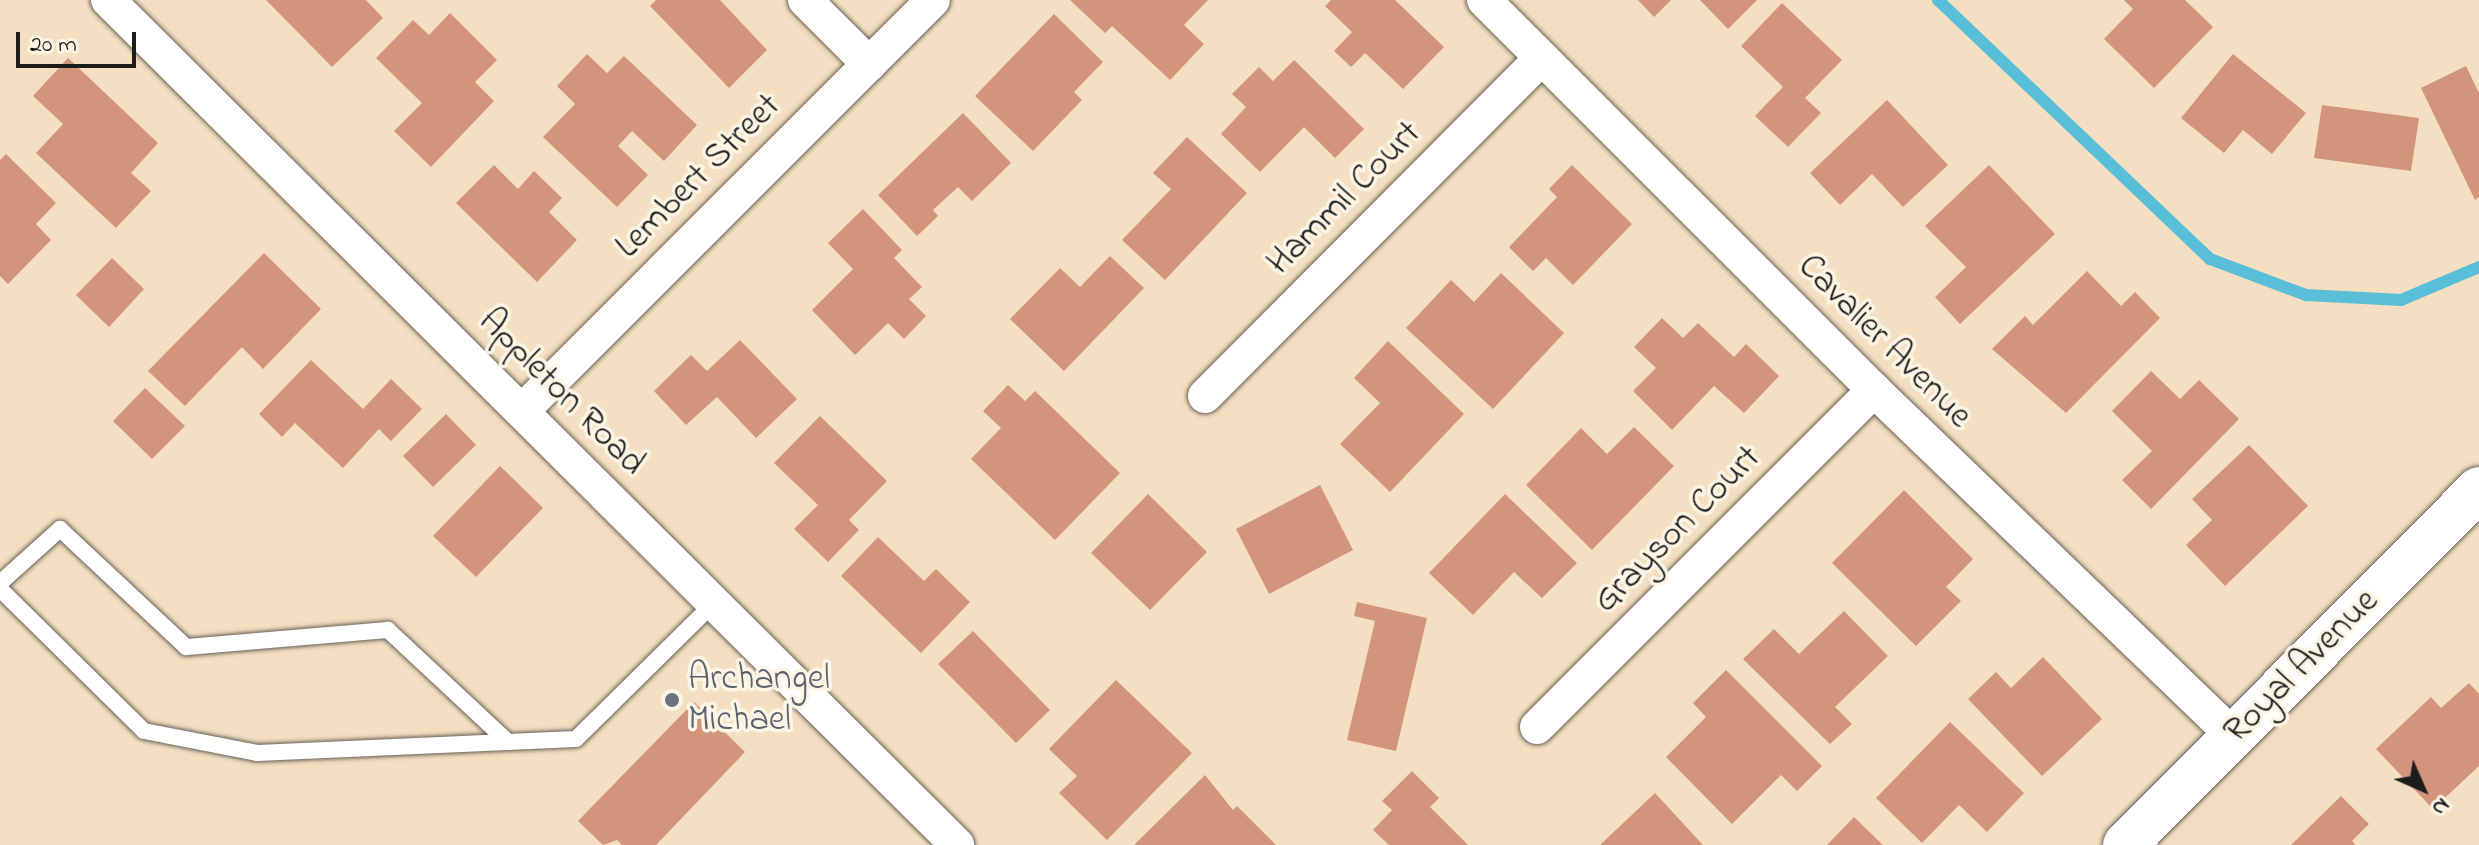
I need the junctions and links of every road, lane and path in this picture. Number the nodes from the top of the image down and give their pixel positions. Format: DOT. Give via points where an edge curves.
graph roads {
  1 [pos="108,0"];
  2 [pos="805,0"];
  3 [pos="933,0"];
  4 [pos="1484,0"];
  5 [pos="1542,58"];
  6 [pos="869,64"];
  7 [pos="1874,390"];
  8 [pos="1205,396"];
  9 [pos="522,411"];
  10 [pos="2479,489"];
  11 [pos="0,583"];
  12 [pos="0,589"];
  13 [pos="714,603"];
  14 [pos="1537,727"];
  15 [pos="2233,736"];
  16 [pos="508,742"];
  17 [pos="957,845"];
  18 [pos="2125,845"];
  1 -- 9 [label="street, Appleton Road"];
  2 -- 6 [label="street"];
  3 -- 6 [label="street, Lembert Street"];
  4 -- 5 [label="street, Cavalier Avenue"];
  5 -- 7 [label="street, Cavalier Avenue"];
  5 -- 8 [label="street, Hammil Court"];
  6 -- 9 [label="street, Lembert Street"];
  7 -- 14 [label="street, Grayson Court"];
  7 -- 15 [label="street, Cavalier Avenue"];
  9 -- 13 [label="street, Appleton Road"];
  10 -- 15 [label="main road, Royal Avenue"];
  11 -- 16 [label="lane" via="60,529 186,647 388,630"];
  12 -- 16 [label="lane" via="144,731 257,753"];
  13 -- 16 [label="lane" via="576,739"];
  13 -- 17 [label="street, Appleton Road"];
  15 -- 18 [label="main road, Royal Avenue"];
}
